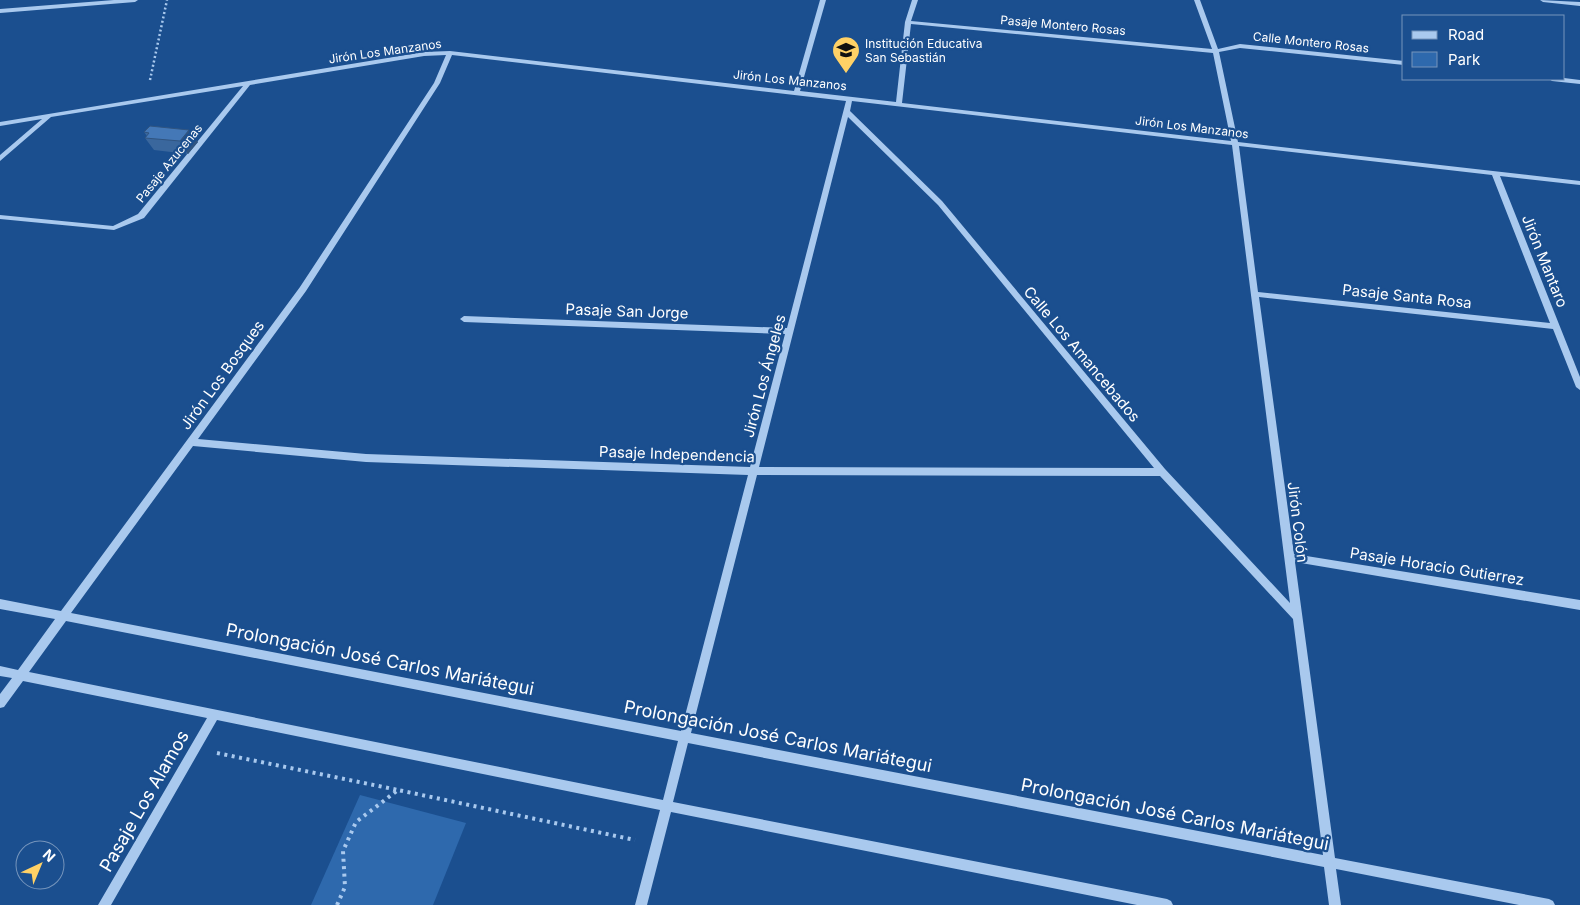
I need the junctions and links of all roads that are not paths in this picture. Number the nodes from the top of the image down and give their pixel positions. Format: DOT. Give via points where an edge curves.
graph roads {
  1 [pos="135,0"];
  2 [pos="823,0"];
  3 [pos="915,0"];
  4 [pos="1197,0"];
  5 [pos="1543,0"];
  6 [pos="1580,4"];
  7 [pos="0,11"];
  8 [pos="908,22"];
  9 [pos="1216,51"];
  10 [pos="450,53"];
  11 [pos="1402,63"];
  12 [pos="1561,80"];
  13 [pos="249,82"];
  14 [pos="1580,82"];
  15 [pos="796,92"];
  16 [pos="850,98"];
  17 [pos="899,104"];
  18 [pos="846,112"];
  19 [pos="50,116"];
  20 [pos="0,124"];
  21 [pos="1234,143"];
  22 [pos="0,159"];
  23 [pos="1495,173"];
  24 [pos="1580,183"];
  25 [pos="0,217"];
  26 [pos="1254,294"];
  27 [pos="464,319"];
  28 [pos="1556,326"];
  29 [pos="790,331"];
  30 [pos="1580,387"];
  31 [pos="191,442"];
  32 [pos="753,471"];
  33 [pos="1162,472"];
  34 [pos="1289,557"];
  35 [pos="0,604"];
  36 [pos="1580,605"];
  37 [pos="64,616"];
  38 [pos="1296,616"];
  39 [pos="0,671"];
  40 [pos="22,675"];
  41 [pos="0,703"];
  42 [pos="215,714"];
  43 [pos="685,736"];
  44 [pos="667,806"];
  45 [pos="1329,862"];
  46 [pos="104,905"];
  47 [pos="641,905"];
  48 [pos="1167,905"];
  49 [pos="1335,905"];
  50 [pos="1548,905"];
  1 -- 7 [label="street"];
  2 -- 15 [label="street"];
  3 -- 8 [label="street"];
  4 -- 9 [label="street, Jirón Colón"];
  5 -- 6 [label="street"];
  8 -- 9 [label="street, Pasaje Montero Rosas"];
  8 -- 17 [label="street"];
  9 -- 11 [label="street, Calle Montero Rosas" via="1240,46"];
  9 -- 21 [label="street, Jirón Colón"];
  10 -- 13 [label="street, Jirón Los Manzanos" via="424,54"];
  10 -- 15 [label="street, Jirón Los Manzanos"];
  10 -- 31 [label="street, Jirón Los Bosques" via="437,83 304,289"];
  12 -- 14 [label="street"];
  13 -- 19 [label="street, Jirón Los Manzanos"];
  13 -- 25 [label="street, Pasaje Azucenas" via="141,216 129,224 114,228"];
  15 -- 16 [label="street, Jirón Los Manzanos"];
  16 -- 17 [label="street, Jirón Los Manzanos"];
  16 -- 18 [label="street, Jirón Los Ángeles"];
  17 -- 21 [label="street, Jirón Los Manzanos"];
  18 -- 29 [label="street, Jirón Los Ángeles"];
  18 -- 33 [label="street, Calle Los Amancebados" via="940,203"];
  19 -- 20 [label="street, Jirón Los Manzanos"];
  19 -- 22 [label="street"];
  21 -- 23 [label="street, Jirón Los Manzanos"];
  21 -- 26 [label="street, Jirón Colón"];
  23 -- 24 [label="street, Jirón Los Manzanos"];
  23 -- 28 [label="street, Jirón Mantaro"];
  26 -- 28 [label="street, Pasaje Santa Rosa"];
  26 -- 34 [label="street, Jirón Colón"];
  27 -- 29 [label="street, Pasaje San Jorge"];
  28 -- 30 [label="street, Jirón Mantaro"];
  29 -- 32 [label="street, Jirón Los Ángeles"];
  31 -- 32 [label="street, Pasaje Independencia" via="366,458"];
  31 -- 37 [label="street, Jirón Los Bosques"];
  32 -- 33 [label="street, Pasaje Independencia"];
  32 -- 43 [label="street, Jirón Los Ángeles"];
  33 -- 38 [label="street, Calle Los Amancebados"];
  34 -- 36 [label="street, Pasaje Horacio Gutierrez"];
  34 -- 38 [label="street, Jirón Colón"];
  35 -- 37 [label="street, Prolongación José Carlos Mariátegui"];
  37 -- 40 [label="street, Jirón Los Bosques"];
  37 -- 43 [label="street, Prolongación José Carlos Mariátegui"];
  38 -- 45 [label="street, Jirón Colón"];
  39 -- 40 [label="street"];
  40 -- 41 [label="street, Jirón Los Bosques"];
  40 -- 42 [label="street"];
  42 -- 44 [label="street"];
  42 -- 46 [label="street, Pasaje Los Alamos"];
  43 -- 44 [label="street, Jirón Los Ángeles"];
  43 -- 45 [label="street, Prolongación José Carlos Mariátegui"];
  44 -- 47 [label="street"];
  44 -- 48 [label="street"];
  45 -- 49 [label="street, Jirón Colón"];
  45 -- 50 [label="street, Prolongación José Carlos Mariátegui"];
}
